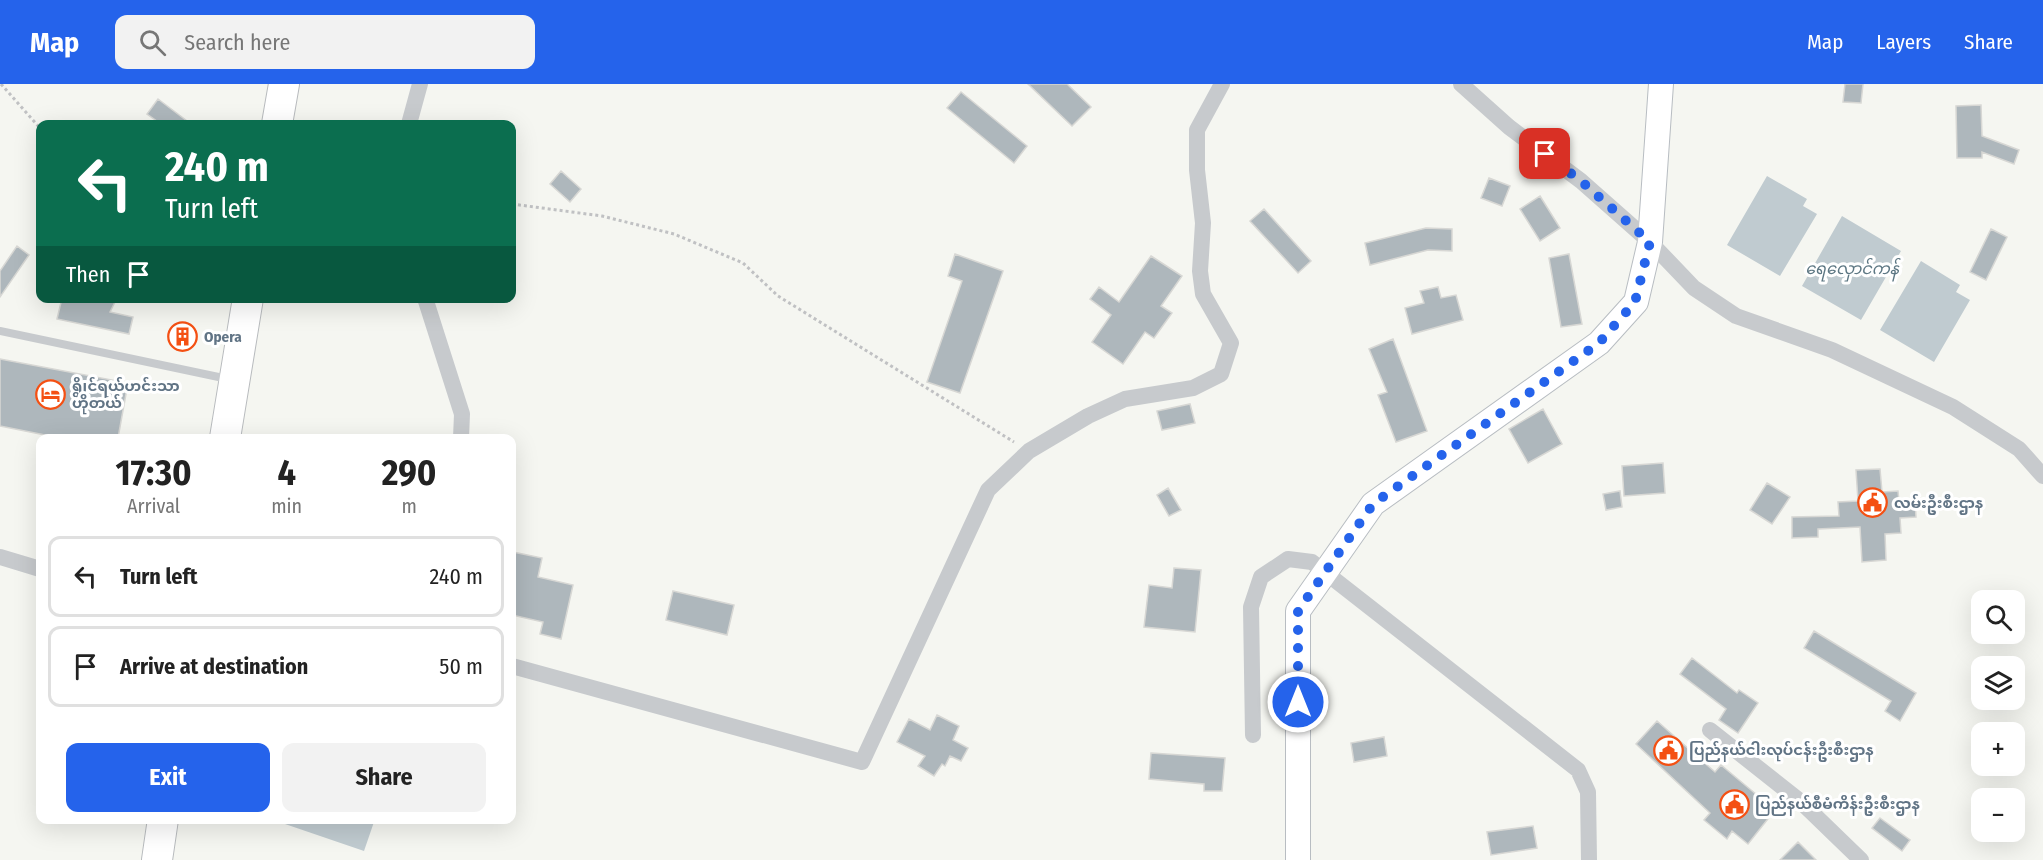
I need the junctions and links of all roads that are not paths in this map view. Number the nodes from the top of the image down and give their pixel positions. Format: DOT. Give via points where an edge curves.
graph roads {
  1 [pos="284,84"];
  2 [pos="420,84"];
  3 [pos="1222,84"];
  4 [pos="1461,84"];
  5 [pos="1661,84"];
  6 [pos="278,120"];
  7 [pos="410,120"];
  8 [pos="1650,242"];
  9 [pos="247,303"];
  10 [pos="427,303"];
  11 [pos="0,331"];
  12 [pos="235,380"];
  13 [pos="226,434"];
  14 [pos="462,434"];
  15 [pos="2043,476"];
  16 [pos="0,557"];
  17 [pos="36,568"];
  18 [pos="1326,572"];
  19 [pos="516,667"];
  20 [pos="1710,730"];
  21 [pos="1253,735"];
  22 [pos="162,824"];
  23 [pos="157,860"];
  24 [pos="1298,860"];
  25 [pos="1588,860"];
  26 [pos="1861,860"];
  1 -- 6 [label="highway"];
  2 -- 7 [label="street"];
  3 -- 19 [label="street" via="1197,130 1203,294 1231,343 1221,374 1192,388 1125,399 1088,416 1029,451 988,490 862,762"];
  4 -- 8 [label="street"];
  5 -- 8 [label="street"];
  8 -- 15 [label="street" via="1694,288 1736,316 1832,350 1953,407 2019,449"];
  8 -- 18 [label="street" via="1635,302 1599,343 1373,504"];
  9 -- 12 [label="highway"];
  10 -- 14 [label="street" via="462,414"];
  11 -- 12 [label="lane"];
  12 -- 13 [label="highway"];
  16 -- 17 [label="street"];
  18 -- 21 [label="street" via="1312,562 1288,559 1261,577 1251,607"];
  18 -- 24 [label="street" via="1298,611"];
  18 -- 25 [label="street" via="1578,770 1588,792"];
  20 -- 26 [label="street" via="1800,801"];
  22 -- 23 [label="highway"];
}
